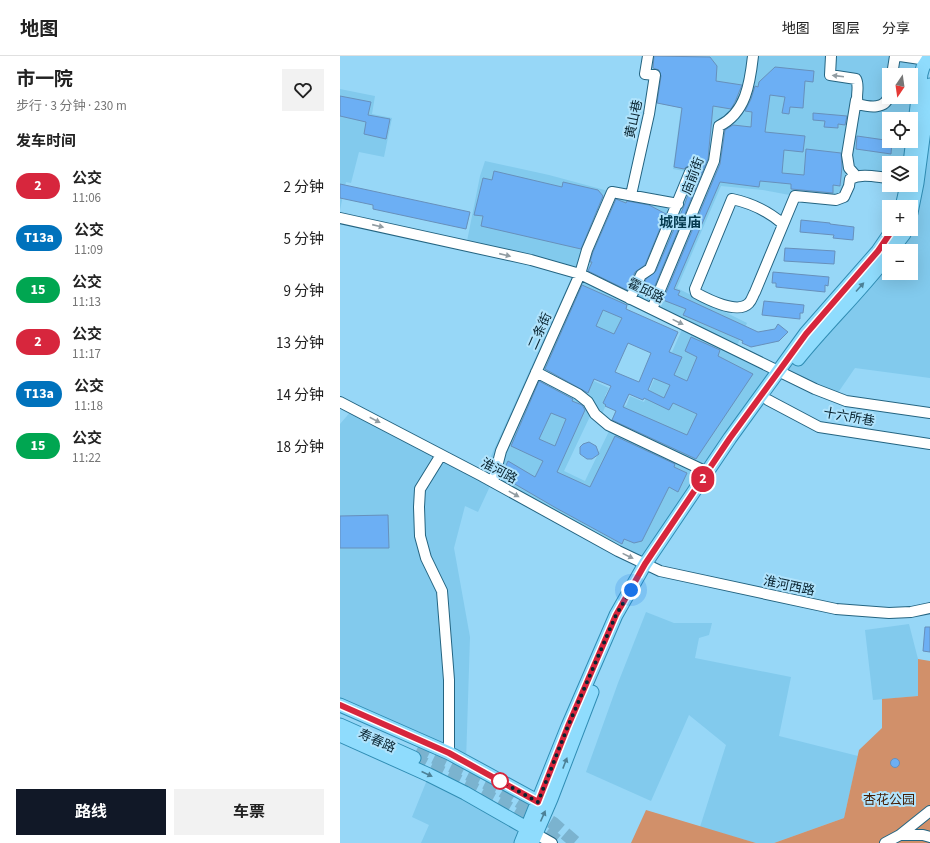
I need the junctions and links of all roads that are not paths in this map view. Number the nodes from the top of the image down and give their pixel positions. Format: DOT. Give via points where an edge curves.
graph roads {
  1 [pos="648,56"];
  2 [pos="753,56"];
  3 [pos="831,56"];
  4 [pos="895,56"];
  5 [pos="900,56"];
  6 [pos="929,59"];
  7 [pos="893,68"];
  8 [pos="925,75"];
  9 [pos="930,85"];
  10 [pos="856,100"];
  11 [pos="885,104"];
  12 [pos="911,156"];
  13 [pos="690,172"];
  14 [pos="856,176"];
  15 [pos="882,177"];
  16 [pos="631,195"];
  17 [pos="914,200"];
  18 [pos="678,204"];
  19 [pos="340,218"];
  20 [pos="783,224"];
  21 [pos="888,236"];
  22 [pos="902,236"];
  23 [pos="896,244"];
  24 [pos="882,263"];
  25 [pos="580,274"];
  26 [pos="630,299"];
  27 [pos="652,309"];
  28 [pos="536,372"];
  29 [pos="782,373"];
  30 [pos="768,400"];
  31 [pos="340,402"];
  32 [pos="930,413"];
  33 [pos="930,444"];
  34 [pos="441,454"];
  35 [pos="707,472"];
  36 [pos="492,482"];
  37 [pos="648,566"];
  38 [pos="930,608"];
  39 [pos="340,705"];
  40 [pos="340,713"];
  41 [pos="340,724"];
  42 [pos="340,735"];
  43 [pos="449,753"];
  44 [pos="538,802"];
  45 [pos="930,811"];
  46 [pos="532,835"];
  47 [pos="900,835"];
  48 [pos="930,837"];
  49 [pos="521,843"];
  50 [pos="545,843"];
  51 [pos="552,843"];
  52 [pos="885,843"];
  1 -- 16 [label="street, 黄山巷" via="645,74 656,75"];
  2 -- 27 [label="street, 庙前街" via="746,95 739,110 719,126 714,161"];
  10 -- 3 [label="street, one-way" via="858,82 856,79 830,75"];
  4 -- 7 [label="street"];
  5 -- 6 [label="street"];
  6 -- 8 [label="main road"];
  8 -- 12 [label="main road"];
  9 -- 17 [label="main road"];
  10 -- 11 [label="street" via="858,104"];
  10 -- 14 [label="street" via="847,155 849,168"];
  13 -- 18 [label="street"];
  14 -- 15 [label="street"];
  14 -- 20 [label="street" via="850,179 844,197 840,199 795,196"];
  16 -- 18 [label="street"];
  16 -- 25 [label="street, 二条街" via="612,192 587,250"];
  18 -- 26 [label="street" via="650,269 641,275"];
  19 -- 25 [label="street, 霍邱路, one-way" via="531,260"];
  20 -- 20 [label="street" via="755,292 744,307 733,308 696,293 695,289 732,199 758,207 772,214"];
  21 -- 29 [label="main road" via="806,334"];
  22 -- 23 [label="main road"];
  29 -- 24 [label="main road, one-way"];
  25 -- 26 [label="street, 霍邱路"];
  25 -- 28 [label="street, 二条街"];
  26 -- 27 [label="street, 霍邱路"];
  27 -- 29 [label="street, 霍邱路, one-way"];
  28 -- 35 [label="street" via="578,394 608,425"];
  28 -- 36 [label="street, 二条街" via="501,451"];
  29 -- 30 [label="main road"];
  29 -- 32 [label="street, 霍邱路" via="846,401"];
  29 -- 35 [label="main road" via="730,438"];
  30 -- 33 [label="street, 十六所巷" via="819,427"];
  30 -- 37 [label="main road"];
  31 -- 34 [label="street, 淮河路, one-way"];
  34 -- 36 [label="street, 淮河路"];
  34 -- 43 [label="street" via="420,489 419,507 420,536 426,558 442,591 449,680"];
  35 -- 37 [label="main road"];
  36 -- 37 [label="street, 淮河路, one-way"];
  37 -- 38 [label="street, 淮河西路" via="660,571 836,610 889,613"];
  37 -- 44 [label="main road" via="616,615"];
  46 -- 37 [label="main road, one-way" via="551,799 597,679 630,601"];
  39 -- 43 [label="main road"];
  40 -- 41 [label="main road, 寿春路" via="416,754"];
  42 -- 46 [label="main road, one-way" via="465,793"];
  43 -- 44 [label="main road"];
  44 -- 46 [label="main road"];
  45 -- 47 [label="street"];
  46 -- 49 [label="main road"];
  46 -- 50 [label="street"];
  46 -- 51 [label="street"];
  47 -- 48 [label="street"];
  47 -- 52 [label="street"];
}
